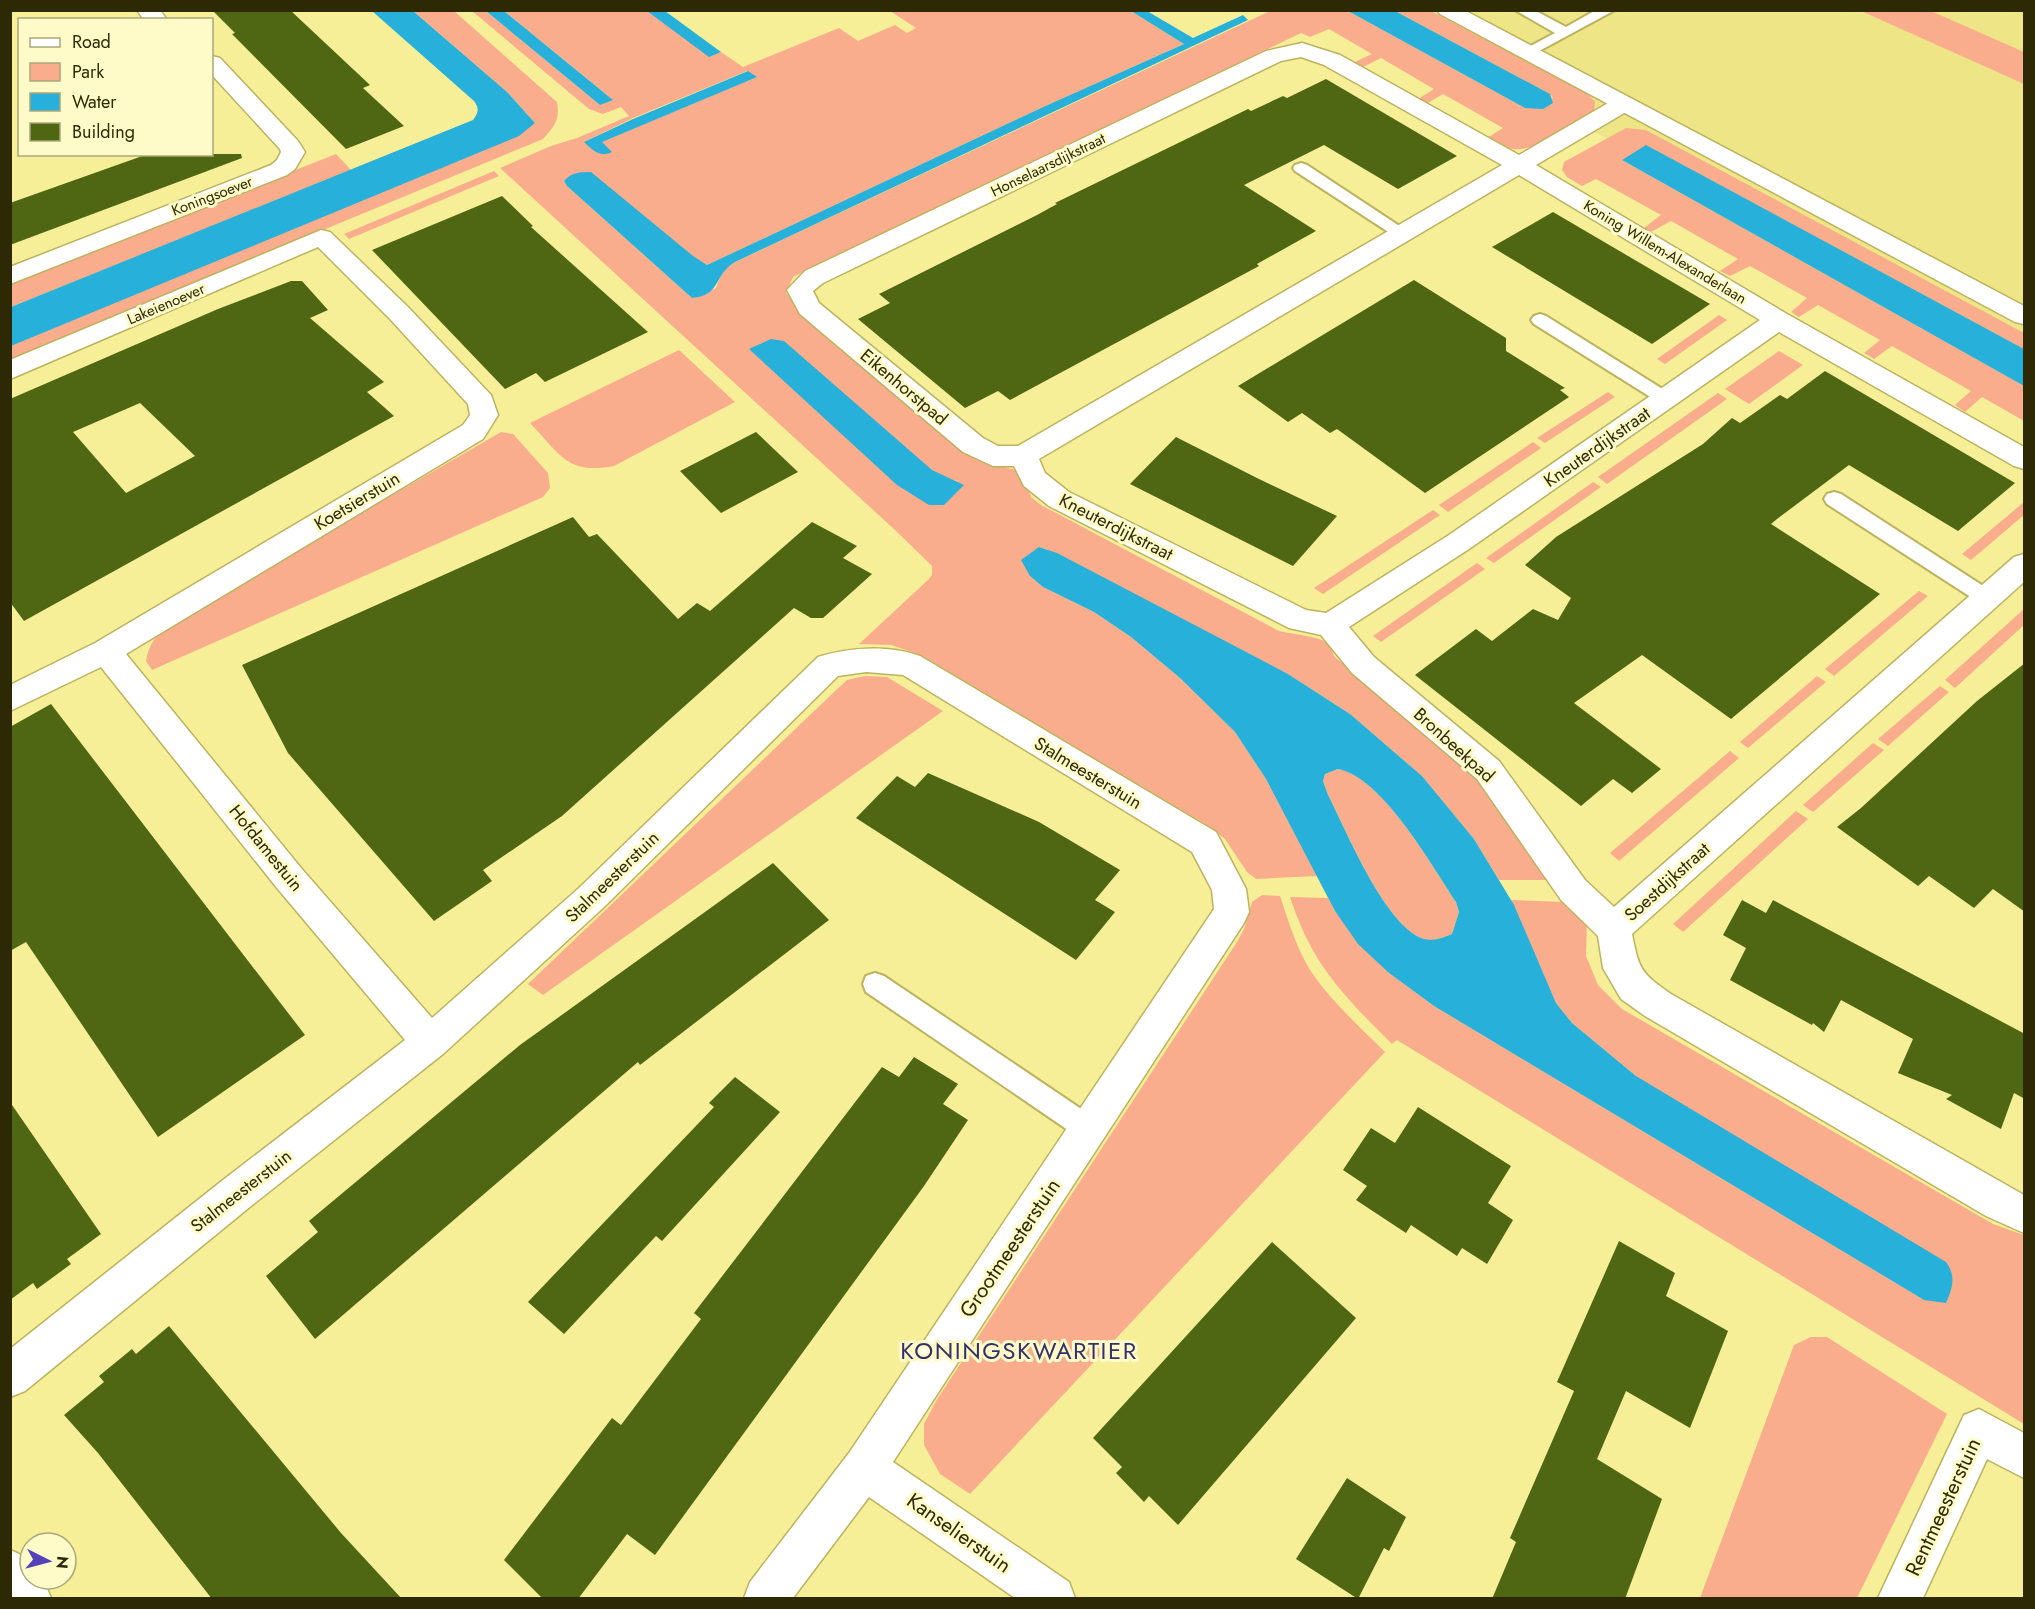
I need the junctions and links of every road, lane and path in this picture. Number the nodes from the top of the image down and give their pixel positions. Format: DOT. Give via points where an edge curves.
graph roads {
  1 [pos="1448,10"];
  2 [pos="1522,10"];
  3 [pos="1608,10"];
  4 [pos="1566,33"];
  5 [pos="1302,50"];
  6 [pos="1528,53"];
  7 [pos="213,64"];
  8 [pos="1623,104"];
  9 [pos="1518,164"];
  10 [pos="1300,168"];
  11 [pos="1402,233"];
  12 [pos="321,237"];
  13 [pos="10,276"];
  14 [pos="800,290"];
  15 [pos="2025,316"];
  16 [pos="1540,320"];
  17 [pos="1778,320"];
  18 [pos="10,370"];
  19 [pos="1666,399"];
  20 [pos="1023,456"];
  21 [pos="2025,459"];
  22 [pos="1834,499"];
  23 [pos="2025,565"];
  24 [pos="1987,598"];
  25 [pos="1330,626"];
  26 [pos="106,651"];
  27 [pos="10,699"];
  28 [pos="1229,889"];
  29 [pos="1614,929"];
  30 [pos="875,984"];
  31 [pos="430,1042"];
  32 [pos="1090,1130"];
  33 [pos="2025,1214"];
  34 [pos="10,1376"];
  35 [pos="2025,1458"];
  36 [pos="864,1468"];
  37 [pos="10,1572"];
  38 [pos="29,1599"];
  39 [pos="766,1599"];
  40 [pos="1053,1599"];
  41 [pos="1900,1599"];
  1 -- 6 [label="street"];
  2 -- 4 [label="lane"];
  3 -- 4 [label="lane"];
  4 -- 6 [label="lane"];
  5 -- 9 [label="street, Koning Willem-Alexanderlaan" via="1332,60"];
  5 -- 14 [label="street, Honselaarsdijkstraat" via="1274,56 1217,82 814,277"];
  6 -- 8 [label="street"];
  7 -- 13 [label="street, Koningsoever" via="290,146 293,152 287,164"];
  8 -- 9 [label="street"];
  8 -- 15 [label="street"];
  9 -- 11 [label="street"];
  9 -- 17 [label="street, Koning Willem-Alexanderlaan"];
  10 -- 11 [label="lane"];
  11 -- 20 [label="street"];
  12 -- 18 [label="street, Lakeienoever"];
  12 -- 26 [label="street, Koetsierstuin" via="481,401 484,415 473,432"];
  14 -- 20 [label="street, Eikenhorstpad" via="809,308 973,445 993,456"];
  16 -- 19 [label="lane"];
  17 -- 19 [label="street, Kneuterdijkstraat"];
  17 -- 21 [label="street, Koning Willem-Alexanderlaan"];
  19 -- 25 [label="street, Kneuterdijkstraat"];
  20 -- 25 [label="street, Kneuterdijkstraat" via="1034,479 1059,500 1300,620"];
  22 -- 24 [label="lane"];
  23 -- 24 [label="street, Soestdijkstraat"];
  24 -- 29 [label="street, Soestdijkstraat"];
  25 -- 29 [label="street, Bronbeekpad" via="1363,665 1488,770 1573,890"];
  26 -- 27 [label="street, Koetsierstuin"];
  26 -- 31 [label="street, Hofdamestuin" via="289,878"];
  28 -- 31 [label="street, Stalmeesterstuin" via="1204,842 909,664 866,660 829,664 591,898"];
  28 -- 32 [label="street, Grootmeesterstuin" via="1232,912"];
  29 -- 33 [label="street, Soestdijkstraat" via="1621,968 1642,994"];
  30 -- 32 [label="lane"];
  31 -- 34 [label="street, Stalmeesterstuin"];
  32 -- 36 [label="street, Grootmeesterstuin"];
  35 -- 41 [label="street, Rentmeesterstuin" via="1979,1430"];
  36 -- 39 [label="street, Grootmeesterstuin"];
  36 -- 40 [label="street, Kanselierstuin"];
  37 -- 38 [label="street"];
}
